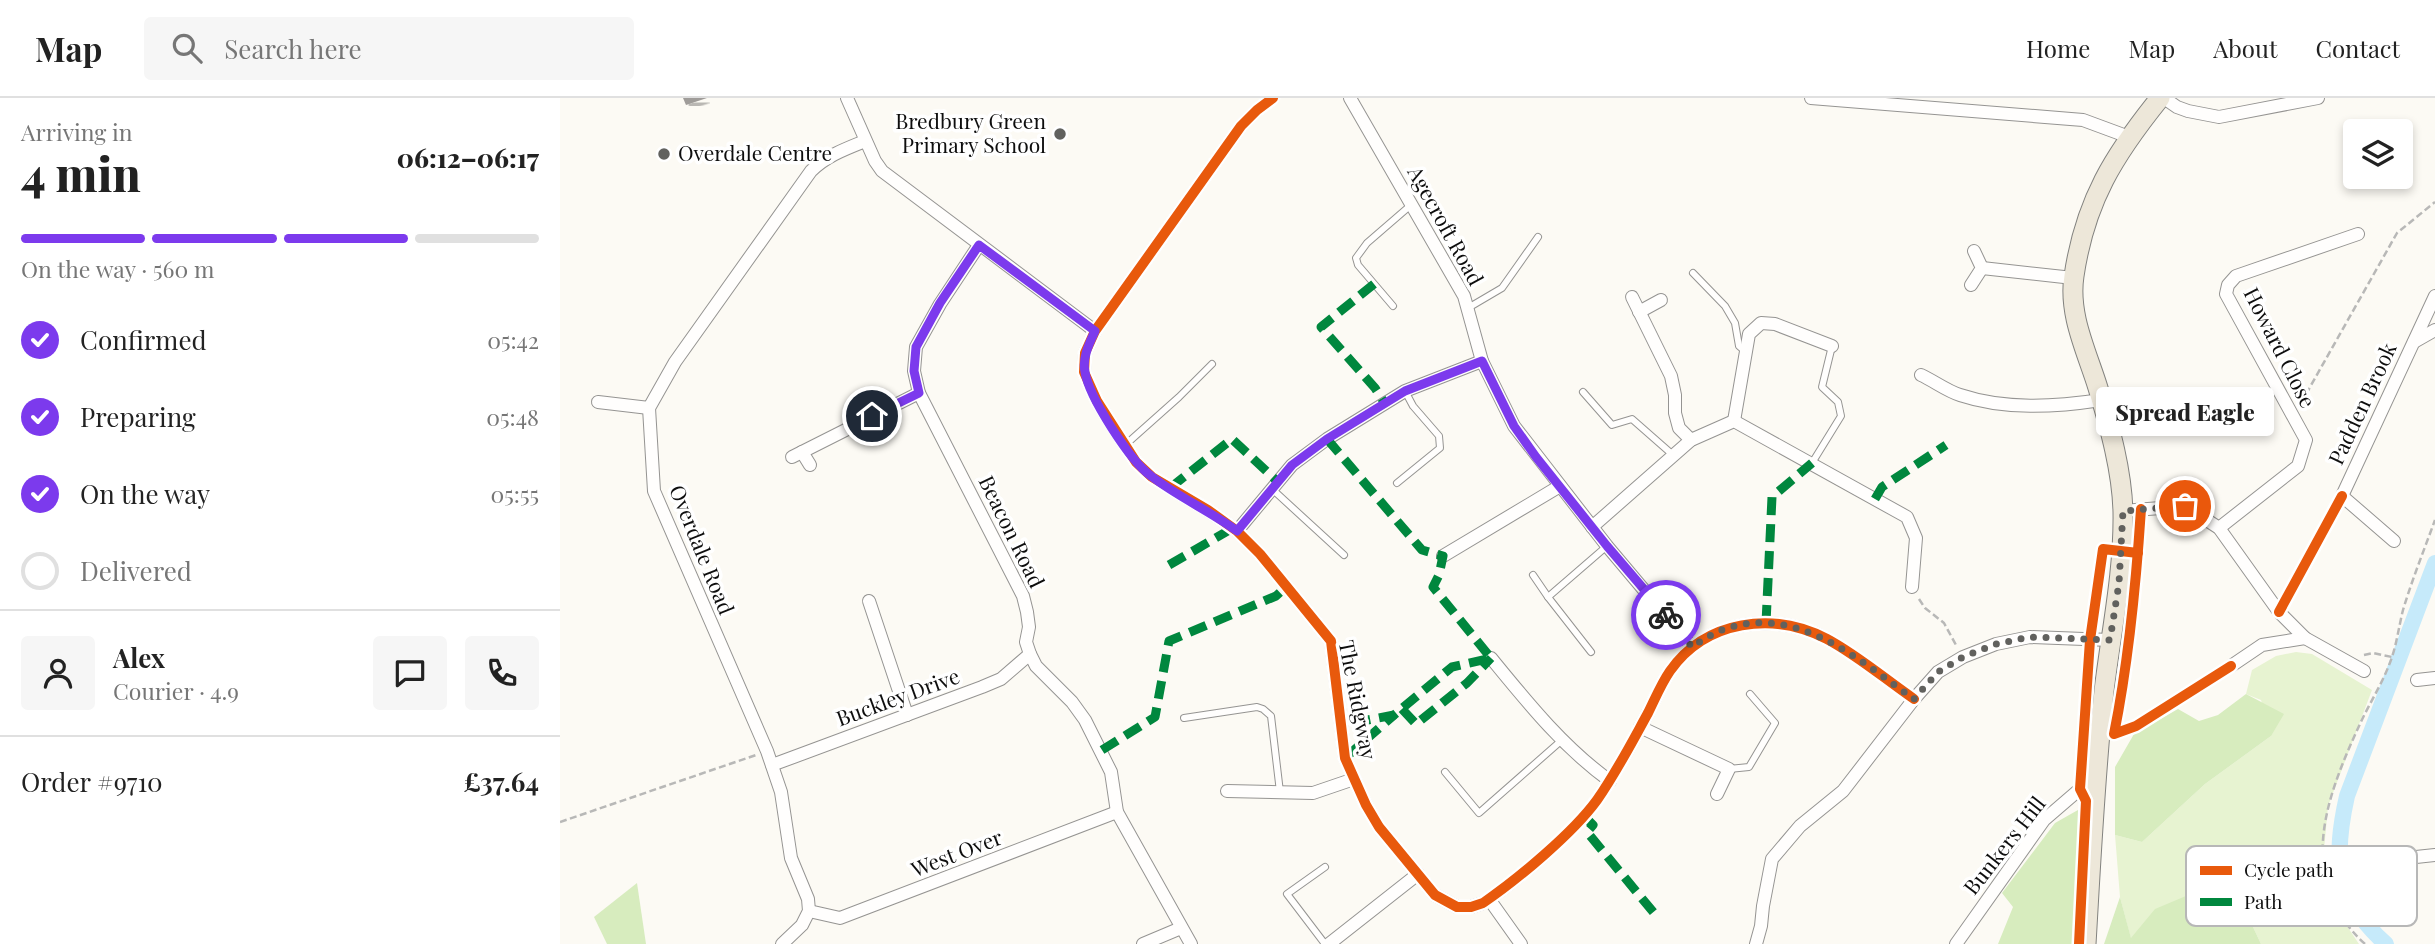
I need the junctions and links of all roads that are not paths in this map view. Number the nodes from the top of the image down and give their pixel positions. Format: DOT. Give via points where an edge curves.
graph roads {
  1 [pos="847,98"];
  2 [pos="1273,98"];
  3 [pos="1350,98"];
  4 [pos="1811,98"];
  5 [pos="2162,98"];
  6 [pos="2318,98"];
  7 [pos="2129,137"];
  8 [pos="865,141"];
  9 [pos="1412,205"];
  10 [pos="2358,234"];
  11 [pos="1538,237"];
  12 [pos="979,245"];
  13 [pos="1974,251"];
  14 [pos="1982,268"];
  15 [pos="1693,273"];
  16 [pos="2073,278"];
  17 [pos="1971,285"];
  18 [pos="2435,296"];
  19 [pos="1632,297"];
  20 [pos="1661,300"];
  21 [pos="1393,306"];
  22 [pos="1468,308"];
  23 [pos="1639,312"];
  24 [pos="2435,330"];
  25 [pos="1095,331"];
  26 [pos="2413,342"];
  27 [pos="1832,346"];
  28 [pos="1746,352"];
  29 [pos="1482,361"];
  30 [pos="1212,364"];
  31 [pos="1921,375"];
  32 [pos="1405,391"];
  33 [pos="919,393"];
  34 [pos="1583,393"];
  35 [pos="2101,400"];
  36 [pos="598,402"];
  37 [pos="649,408"];
  38 [pos="1734,421"];
  39 [pos="1691,440"];
  40 [pos="1124,446"];
  41 [pos="1673,456"];
  42 [pos="1812,463"];
  43 [pos="810,465"];
  44 [pos="1397,483"];
  45 [pos="1560,486"];
  46 [pos="1272,489"];
  47 [pos="2123,511"];
  48 [pos="1592,527"];
  49 [pos="2219,528"];
  50 [pos="1237,531"];
  51 [pos="2394,541"];
  52 [pos="1607,546"];
  53 [pos="1344,555"];
  54 [pos="1443,556"];
  55 [pos="1533,575"];
  56 [pos="1912,587"];
  57 [pos="1548,597"];
  58 [pos="869,601"];
  59 [pos="2305,638"];
  60 [pos="2110,640"];
  61 [pos="1692,647"];
  62 [pos="1591,652"];
  63 [pos="1030,653"];
  64 [pos="1491,658"];
  65 [pos="2231,666"];
  66 [pos="2364,671"];
  67 [pos="2435,678"];
  68 [pos="2417,680"];
  69 [pos="1750,694"];
  70 [pos="1914,699"];
  71 [pos="907,715"];
  72 [pos="1184,718"];
  73 [pos="1640,727"];
  74 [pos="1562,740"];
  75 [pos="772,765"];
  76 [pos="1729,769"];
  77 [pos="1445,772"];
  78 [pos="1354,779"];
  79 [pos="1610,781"];
  80 [pos="2095,782"];
  81 [pos="1227,791"];
  82 [pos="1280,794"];
  83 [pos="1717,794"];
  84 [pos="1116,812"];
  85 [pos="2435,855"];
  86 [pos="2417,857"];
  87 [pos="1325,867"];
  88 [pos="1418,874"];
  89 [pos="1489,899"];
  90 [pos="809,911"];
  91 [pos="1181,929"];
  92 [pos="782,944"];
  93 [pos="1143,944"];
  94 [pos="1191,944"];
  95 [pos="1327,944"];
  96 [pos="1521,944"];
  97 [pos="1756,944"];
  98 [pos="1956,944"];
  99 [pos="2086,944"];
  1 -- 8 [label="street"];
  2 -- 25 [label="street, The Ridgway" via="1241,126"];
  3 -- 9 [label="street, Agecroft Road"];
  4 -- 7 [label="street" via="2083,120"];
  5 -- 6 [label="street" via="2188,111 2219,117"];
  5 -- 7 [label="main road"];
  7 -- 16 [label="main road" via="2101,182"];
  8 -- 12 [label="street" via="882,171"];
  8 -- 37 [label="street" via="821,161 811,171 675,362"];
  9 -- 21 [label="lane" via="1356,258"];
  9 -- 22 [label="street, Agecroft Road"];
  10 -- 49 [label="street, Howard Close" via="2236,275 2228,285 2227,294 2306,440 2298,466"];
  11 -- 22 [label="lane" via="1502,288"];
  12 -- 25 [label="street"];
  12 -- 33 [label="street, Beacon Road" via="916,347 914,371"];
  13 -- 14 [label="street"];
  14 -- 16 [label="street"];
  14 -- 17 [label="street"];
  15 -- 28 [label="lane" via="1725,306 1735,323 1739,346"];
  16 -- 35 [label="main road" via="2077,326"];
  18 -- 26 [label="street, Padden Brook"];
  19 -- 23 [label="street"];
  20 -- 23 [label="street"];
  22 -- 29 [label="street, Agecroft Road"];
  23 -- 39 [label="street" via="1671,376 1679,428"];
  24 -- 26 [label="street, Padden Brook"];
  25 -- 40 [label="street, The Ridgway" via="1084,372"];
  26 -- 51 [label="street, Padden Brook" via="2342,496"];
  27 -- 28 [label="street" via="1776,324 1761,323 1749,334"];
  27 -- 42 [label="lane" via="1822,387 1838,402 1841,416"];
  28 -- 38 [label="street"];
  29 -- 32 [label="street"];
  29 -- 45 [label="street, Agecroft Road" via="1514,426"];
  30 -- 40 [label="lane"];
  31 -- 35 [label="street" via="1959,395 2029,406"];
  32 -- 44 [label="lane" via="1439,436 1440,448"];
  32 -- 46 [label="street" via="1327,439 1292,465"];
  33 -- 43 [label="street" via="797,454"];
  33 -- 63 [label="street, Beacon Road" via="1023,596"];
  34 -- 41 [label="lane" via="1612,425 1632,419"];
  35 -- 47 [label="main road" via="2117,460"];
  36 -- 37 [label="street"];
  37 -- 75 [label="street, Overdale Road" via="654,491"];
  38 -- 39 [label="street"];
  38 -- 42 [label="street"];
  39 -- 41 [label="street"];
  40 -- 50 [label="street, The Ridgway" via="1152,477"];
  41 -- 48 [label="street"];
  42 -- 56 [label="street" via="1907,517 1916,538"];
  45 -- 48 [label="street, Agecroft Road"];
  45 -- 54 [label="street"];
  46 -- 50 [label="street"];
  46 -- 53 [label="lane"];
  47 -- 49 [label="street" via="2185,506"];
  47 -- 60 [label="main road"];
  48 -- 52 [label="street, Agecroft Road"];
  49 -- 59 [label="street" via="2280,612"];
  50 -- 78 [label="street, The Ridgway" via="1331,641 1345,758"];
  52 -- 57 [label="lane"];
  52 -- 61 [label="street, Agecroft Road"];
  55 -- 57 [label="lane"];
  57 -- 62 [label="lane"];
  58 -- 71 [label="street"];
  59 -- 65 [label="street" via="2262,645"];
  59 -- 66 [label="street"];
  60 -- 70 [label="street" via="2030,637 1996,644 1938,672"];
  60 -- 80 [label="main road"];
  61 -- 70 [label="street" via="1724,629 1745,624 1798,627 1826,639"];
  61 -- 73 [label="street" via="1669,673"];
  63 -- 71 [label="street, Buckley Drive" via="1002,679"];
  63 -- 84 [label="street" via="1036,666 1072,702 1102,750 1114,784"];
  64 -- 74 [label="street"];
  67 -- 68 [label="street"];
  69 -- 76 [label="lane" via="1775,723 1749,767"];
  70 -- 97 [label="street" via="1843,791 1800,826 1772,859"];
  71 -- 75 [label="street, Buckley Drive"];
  72 -- 82 [label="lane" via="1257,707 1268,712"];
  73 -- 76 [label="street"];
  73 -- 79 [label="street"];
  74 -- 77 [label="lane" via="1479,813"];
  74 -- 79 [label="street"];
  75 -- 90 [label="street, Overdale Road" via="791,858"];
  76 -- 83 [label="street"];
  78 -- 82 [label="street" via="1313,793"];
  78 -- 88 [label="street, The Ridgway" via="1379,827"];
  79 -- 89 [label="street" via="1581,820"];
  80 -- 98 [label="street, Bunkers Hill" via="2044,820"];
  80 -- 99 [label="main road"];
  81 -- 82 [label="street"];
  84 -- 90 [label="street, West Over" via="840,918"];
  84 -- 91 [label="street"];
  85 -- 86 [label="street"];
  87 -- 95 [label="lane" via="1287,894"];
  88 -- 89 [label="street, The Ridgway" via="1449,904 1471,907"];
  88 -- 95 [label="street"];
  89 -- 96 [label="street"];
  90 -- 92 [label="street"];
  91 -- 93 [label="street"];
  91 -- 94 [label="street"];
}
